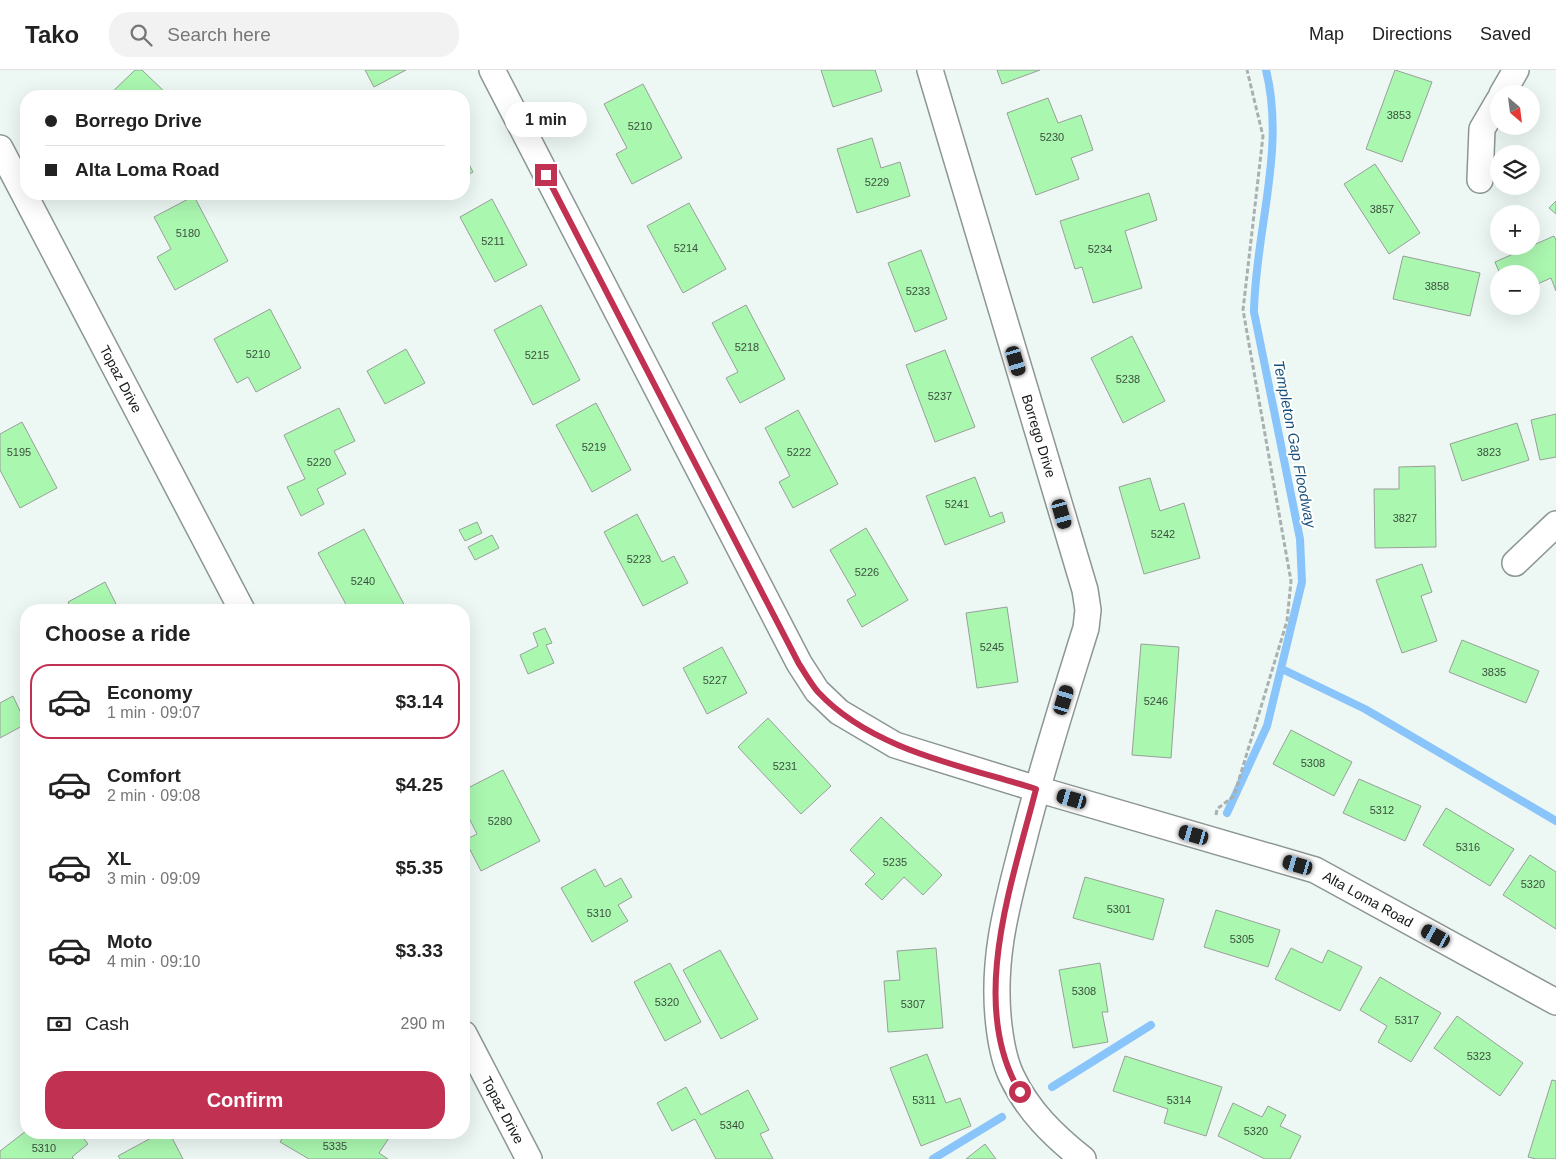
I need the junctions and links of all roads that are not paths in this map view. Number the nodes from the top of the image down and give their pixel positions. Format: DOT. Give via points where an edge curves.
graph roads {
  1 [pos="492,70"];
  2 [pos="930,70"];
  3 [pos="1516,70"];
  4 [pos="1507,85"];
  5 [pos="1490,115"];
  6 [pos="0,148"];
  7 [pos="1480,180"];
  8 [pos="20,186"];
  9 [pos="27,200"];
  10 [pos="1556,524"];
  11 [pos="1516,563"];
  12 [pos="239,604"];
  13 [pos="1036,789"];
  14 [pos="1556,1002"];
  15 [pos="470,1046"];
  16 [pos="529,1159"];
  17 [pos="1083,1159"];
  1 -- 13 [label="street, Alta Loma Road" via="799,664 817,691 839,712 894,745"];
  2 -- 13 [label="street, Borrego Drive" via="1085,590 1088,610 1086,628"];
  3 -- 4 [label="street"];
  5 -- 7 [label="street" via="1482,129"];
  6 -- 8 [label="street, Topaz Drive"];
  9 -- 12 [label="street, Topaz Drive"];
  10 -- 11 [label="street"];
  13 -- 14 [label="street, Alta Loma Road" via="1315,870"];
  13 -- 17 [label="street, Borrego Drive" via="1002,928 996,970 997,1009 1002,1046 1011,1076 1030,1107 1054,1136"];
  15 -- 16 [label="street, Topaz Drive"];
}
